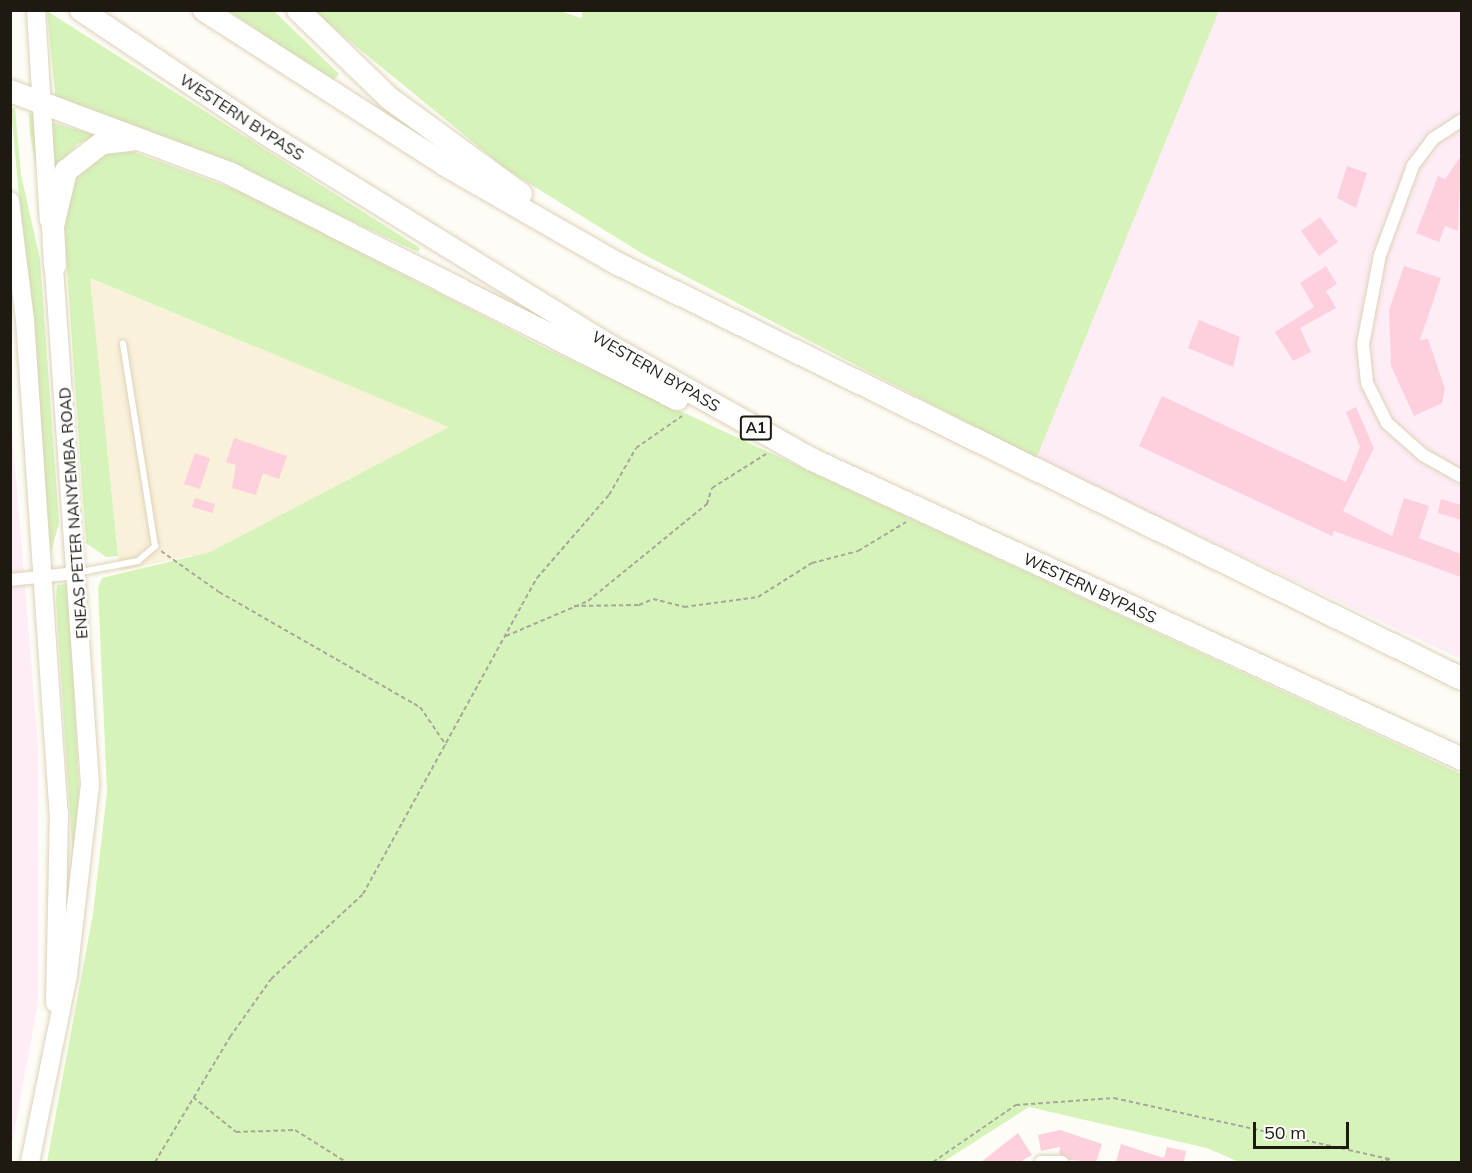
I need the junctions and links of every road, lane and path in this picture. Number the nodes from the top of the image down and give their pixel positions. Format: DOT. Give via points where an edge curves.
graph roads {
  1 [pos="36,10"];
  2 [pos="204,10"];
  3 [pos="298,10"];
  4 [pos="87,15"];
  5 [pos="10,91"];
  6 [pos="44,105"];
  7 [pos="1461,120"];
  8 [pos="132,140"];
  9 [pos="10,201"];
  10 [pos="618,264"];
  11 [pos="55,265"];
  12 [pos="123,344"];
  13 [pos="696,407"];
  14 [pos="778,445"];
  15 [pos="813,460"];
  16 [pos="1461,477"];
  17 [pos="924,512"];
  18 [pos="154,546"];
  19 [pos="75,573"];
  20 [pos="40,576"];
  21 [pos="10,580"];
  22 [pos="574,606"];
  23 [pos="506,636"];
  24 [pos="1461,679"];
  25 [pos="446,745"];
  26 [pos="1461,759"];
  27 [pos="57,1013"];
  28 [pos="193,1097"];
  29 [pos="1390,1160"];
  30 [pos="30,1162"];
  31 [pos="155,1162"];
  32 [pos="346,1162"];
  33 [pos="933,1162"];
  34 [pos="1041,1162"];
  35 [pos="1062,1162"];
  36 [pos="1382,1162"];
  37 [pos="1394,1162"];
  1 -- 6 [label="main road, ENEAS PETER NANYEMBA ROAD"];
  2 -- 10 [label="highway" via="426,153"];
  3 -- 10 [label="highway" via="389,98"];
  4 -- 15 [label="highway, WESTERN BYPASS / A1" via="263,132 581,328"];
  5 -- 6 [label="highway"];
  6 -- 8 [label="highway"];
  6 -- 11 [label="main road, ENEAS PETER NANYEMBA ROAD"];
  7 -- 16 [label="street" via="1434,139 1413,166 1380,255 1363,345 1367,382 1387,423 1423,455"];
  8 -- 11 [label="highway" via="102,143 66,171 53,226"];
  8 -- 13 [label="highway" via="229,173"];
  9 -- 20 [label="main road, ENEAS PETER NANYEMBA ROAD" via="25,320"];
  10 -- 24 [label="highway"];
  11 -- 19 [label="main road, ENEAS PETER NANYEMBA ROAD"];
  12 -- 18 [label="lane"];
  13 -- 14 [label="highway"];
  13 -- 23 [label="path" via="636,448 609,495 537,578"];
  14 -- 15 [label="highway"];
  14 -- 22 [label="path" via="732,471 682,526 588,601"];
  15 -- 17 [label="highway, WESTERN BYPASS / A1"];
  17 -- 22 [label="path" via="858,551 812,563 758,597 684,607 653,599"];
  17 -- 26 [label="highway, WESTERN BYPASS / A1"];
  18 -- 19 [label="lane" via="138,561"];
  18 -- 25 [label="path" via="219,592 420,707"];
  19 -- 20 [label="street"];
  19 -- 27 [label="main road, ENEAS PETER NANYEMBA ROAD" via="90,784 68,975"];
  20 -- 21 [label="street"];
  20 -- 27 [label="main road, ENEAS PETER NANYEMBA ROAD" via="59,813"];
  22 -- 23 [label="path"];
  23 -- 25 [label="path"];
  25 -- 28 [label="path" via="363,894 271,979"];
  27 -- 30 [label="main road, ENEAS PETER NANYEMBA ROAD"];
  28 -- 31 [label="path"];
  28 -- 32 [label="path" via="236,1132 295,1130"];
  29 -- 33 [label="path" via="1114,1098 1016,1105"];
  29 -- 36 [label="path"];
  29 -- 37 [label="path"];
  34 -- 35 [label="street"];
}
